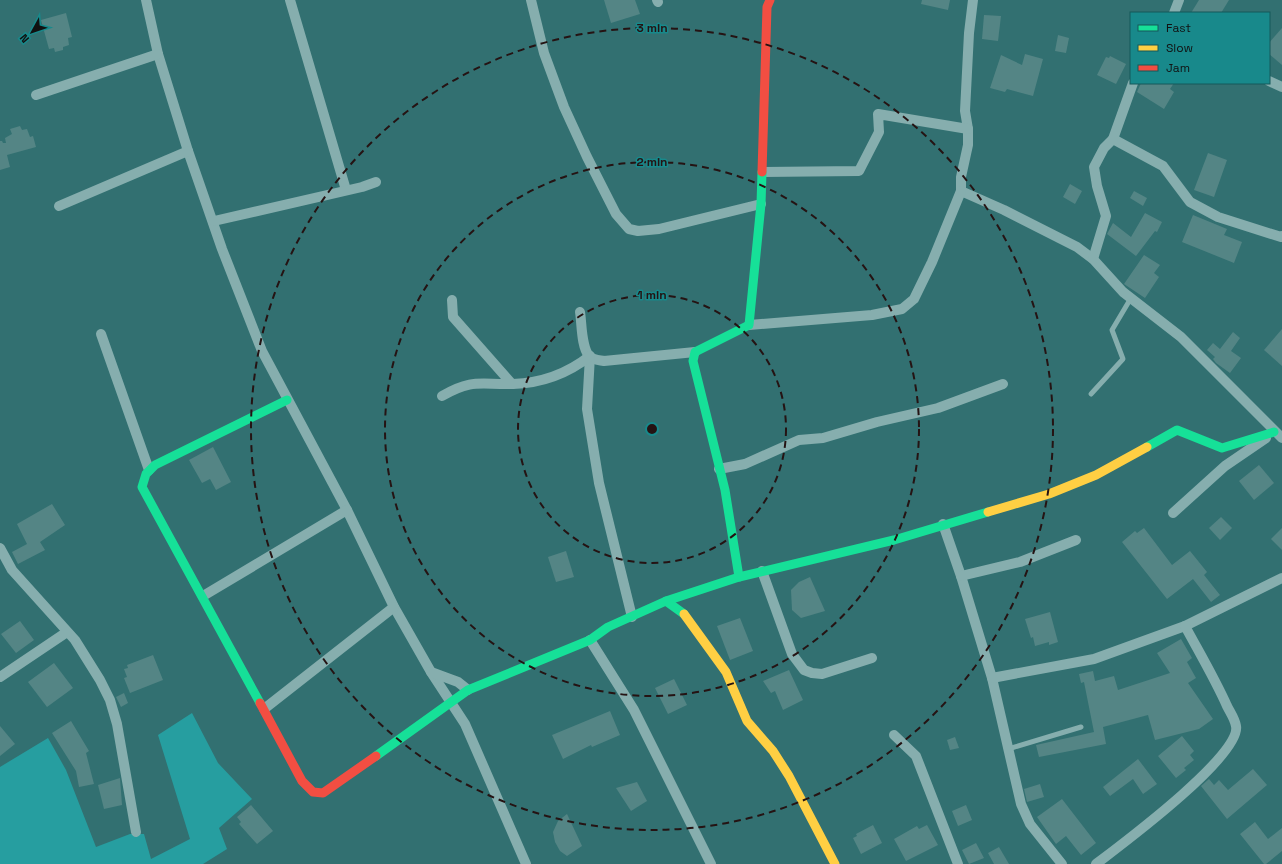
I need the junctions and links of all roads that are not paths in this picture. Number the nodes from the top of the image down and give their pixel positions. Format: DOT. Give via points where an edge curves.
graph roads {
  1 [pos="146,0"];
  2 [pos="290,0"];
  3 [pos="531,0"];
  4 [pos="770,0"];
  5 [pos="973,0"];
  6 [pos="1179,0"];
  7 [pos="1174,12"];
  8 [pos="158,54"];
  9 [pos="1270,81"];
  10 [pos="1133,84"];
  11 [pos="1282,87"];
  12 [pos="36,95"];
  13 [pos="968,129"];
  14 [pos="1113,139"];
  15 [pos="188,151"];
  16 [pos="763,172"];
  17 [pos="376,182"];
  18 [pos="346,190"];
  19 [pos="961,191"];
  20 [pos="761,204"];
  21 [pos="60,206"];
  22 [pos="214,221"];
  23 [pos="1282,236"];
  24 [pos="1093,259"];
  25 [pos="1131,298"];
  26 [pos="452,300"];
  27 [pos="580,312"];
  28 [pos="748,325"];
  29 [pos="101,334"];
  30 [pos="695,352"];
  31 [pos="590,356"];
  32 [pos="512,384"];
  33 [pos="1003,384"];
  34 [pos="1091,394"];
  35 [pos="442,396"];
  36 [pos="287,400"];
  37 [pos="1278,435"];
  38 [pos="719,469"];
  39 [pos="149,470"];
  40 [pos="347,510"];
  41 [pos="1173,513"];
  42 [pos="943,524"];
  43 [pos="1076,540"];
  44 [pos="0,548"];
  45 [pos="762,571"];
  46 [pos="961,576"];
  47 [pos="739,577"];
  48 [pos="1282,578"];
  49 [pos="203,596"];
  50 [pos="666,601"];
  51 [pos="394,607"];
  52 [pos="632,617"];
  53 [pos="1185,626"];
  54 [pos="67,632"];
  55 [pos="590,640"];
  56 [pos="872,658"];
  57 [pos="431,672"];
  58 [pos="0,677"];
  59 [pos="992,678"];
  60 [pos="468,690"];
  61 [pos="451,703"];
  62 [pos="264,709"];
  63 [pos="1081,727"];
  64 [pos="894,735"];
  65 [pos="1007,749"];
  66 [pos="136,832"];
  67 [pos="526,864"];
  68 [pos="711,864"];
  69 [pos="835,864"];
  70 [pos="958,864"];
  71 [pos="1062,864"];
  72 [pos="1096,864"];
  1 -- 8 [label="street"];
  2 -- 18 [label="street"];
  3 -- 20 [label="street" via="544,53 564,107 616,214 629,229 659,229"];
  4 -- 16 [label="street" via="767,6"];
  5 -- 13 [label="street" via="965,111"];
  6 -- 7 [label="street"];
  8 -- 12 [label="street"];
  8 -- 15 [label="street"];
  9 -- 11 [label="street"];
  10 -- 14 [label="street"];
  13 -- 16 [label="street" via="878,114 879,132 859,170"];
  13 -- 19 [label="street"];
  14 -- 23 [label="street" via="1163,166 1190,202 1218,217"];
  14 -- 24 [label="street" via="1104,148 1094,166 1106,216"];
  15 -- 21 [label="street"];
  15 -- 22 [label="street"];
  16 -- 20 [label="street"];
  17 -- 18 [label="street"];
  18 -- 22 [label="street"];
  19 -- 24 [label="street" via="1077,247"];
  19 -- 28 [label="street" via="914,299 902,309 872,315"];
  20 -- 28 [label="street"];
  22 -- 36 [label="street" via="222,249 262,351"];
  24 -- 25 [label="street"];
  25 -- 34 [label="lane" via="1112,330 1123,359"];
  25 -- 37 [label="street" via="1181,337"];
  26 -- 32 [label="street" via="452,317"];
  27 -- 31 [label="street" via="585,348"];
  28 -- 30 [label="street" via="737,334 708,344"];
  29 -- 39 [label="street"];
  30 -- 31 [label="street" via="604,361"];
  30 -- 38 [label="street" via="693,361"];
  31 -- 32 [label="street" via="557,377"];
  31 -- 52 [label="street" via="587,409 599,483"];
  32 -- 35 [label="street" via="474,383"];
  33 -- 38 [label="street" via="938,408 823,438 799,440 745,464"];
  36 -- 39 [label="street"];
  36 -- 40 [label="street"];
  37 -- 41 [label="street" via="1225,466"];
  37 -- 42 [label="street" via="1222,448 1177,430 1096,475 1049,494"];
  38 -- 47 [label="street" via="725,490"];
  39 -- 49 [label="street" via="142,487"];
  40 -- 49 [label="street"];
  40 -- 51 [label="street"];
  42 -- 45 [label="street" via="894,540"];
  42 -- 46 [label="street"];
  43 -- 46 [label="street" via="1020,562"];
  44 -- 54 [label="street" via="12,570"];
  45 -- 47 [label="street"];
  45 -- 56 [label="street" via="792,654 804,670 822,674"];
  46 -- 59 [label="street"];
  47 -- 50 [label="street"];
  48 -- 53 [label="street"];
  49 -- 62 [label="street"];
  50 -- 52 [label="street"];
  50 -- 69 [label="street" via="683,612 726,672 748,721 774,751"];
  51 -- 57 [label="street"];
  51 -- 62 [label="street"];
  52 -- 55 [label="street" via="608,627"];
  53 -- 59 [label="street" via="1094,659"];
  53 -- 72 [label="street" via="1220,690 1236,726 1235,734 1216,761 1173,805"];
  54 -- 58 [label="street"];
  54 -- 66 [label="street" via="75,640 110,700 117,724"];
  55 -- 60 [label="street"];
  55 -- 68 [label="street" via="634,710"];
  57 -- 60 [label="street" via="458,682"];
  57 -- 61 [label="street"];
  59 -- 65 [label="street"];
  60 -- 61 [label="street"];
  61 -- 62 [label="street" via="323,793 313,792 302,781"];
  61 -- 67 [label="street" via="465,724"];
  63 -- 65 [label="lane"];
  64 -- 70 [label="street" via="916,756"];
  65 -- 71 [label="street" via="1020,804 1030,824"];
}
